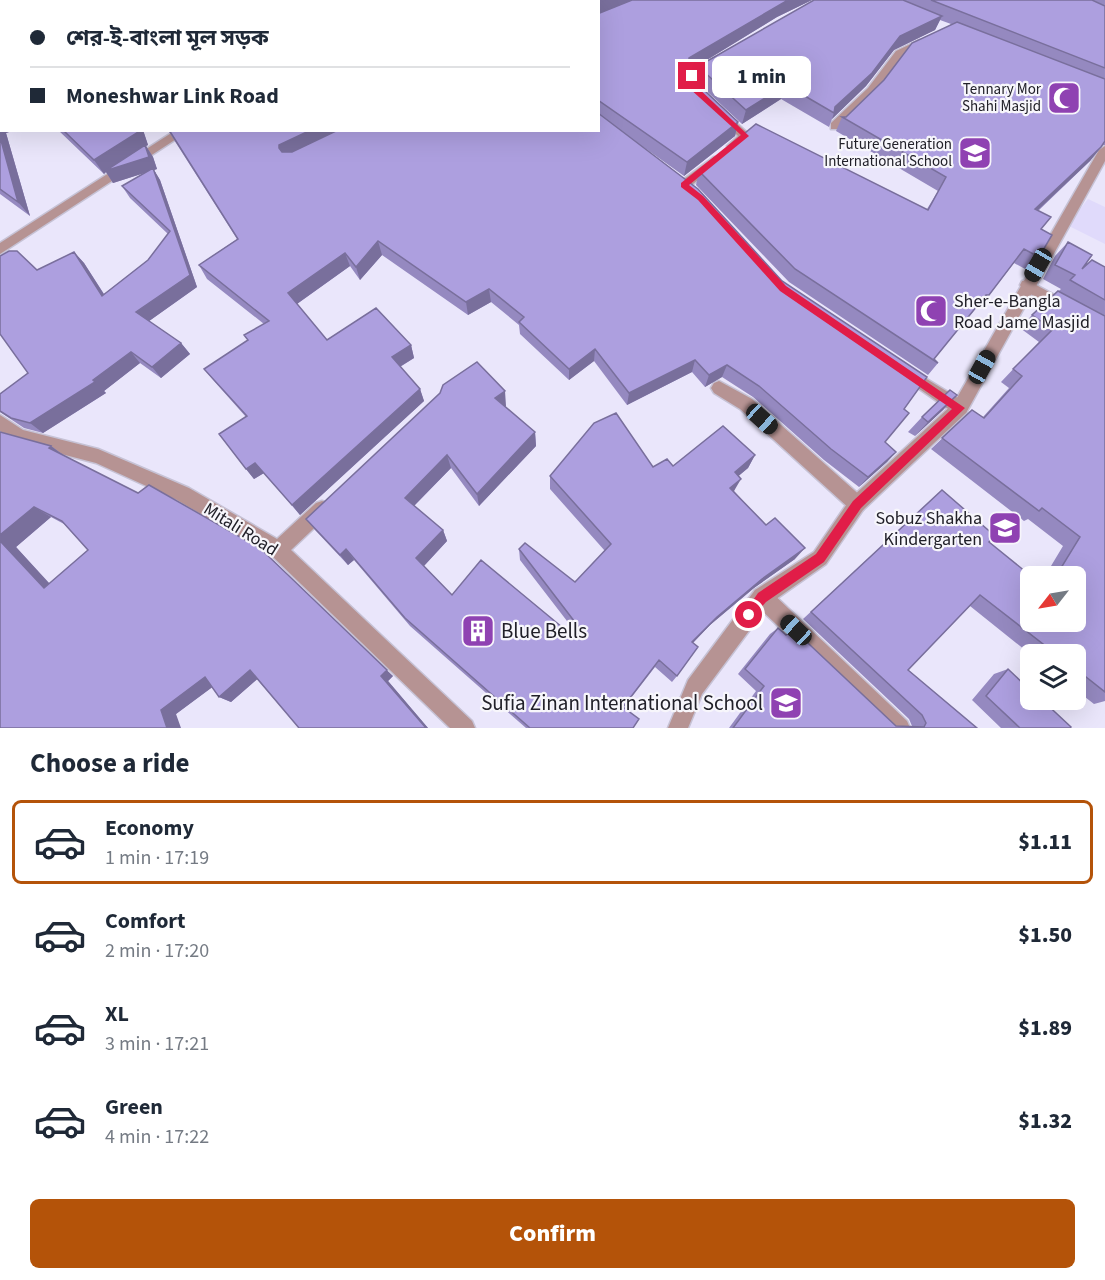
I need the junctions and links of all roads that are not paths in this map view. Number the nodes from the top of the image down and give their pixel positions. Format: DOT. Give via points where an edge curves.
graph roads {
  1 [pos="938,35"];
  2 [pos="728,54"];
  3 [pos="835,126"];
  4 [pos="182,132"];
  5 [pos="1105,150"];
  6 [pos="684,185"];
  7 [pos="0,249"];
  8 [pos="1027,285"];
  9 [pos="1085,319"];
  10 [pos="891,362"];
  11 [pos="719,387"];
  12 [pos="960,408"];
  13 [pos="0,422"];
  14 [pos="337,495"];
  15 [pos="857,504"];
  16 [pos="278,550"];
  17 [pos="762,597"];
  18 [pos="465,728"];
  19 [pos="678,728"];
  20 [pos="900,728"];
  1 -- 3 [label="street" via="900,53 872,90"];
  2 -- 6 [label="street" via="692,76 692,86 745,136"];
  4 -- 7 [label="street"];
  5 -- 8 [label="street"];
  8 -- 9 [label="street"];
  8 -- 12 [label="street"];
  10 -- 12 [label="street"];
  11 -- 15 [label="street" via="746,404"];
  12 -- 15 [label="street"];
  13 -- 16 [label="street, Mitali Road" via="19,436 98,456 183,494"];
  14 -- 16 [label="street"];
  15 -- 17 [label="street" via="820,558"];
  16 -- 18 [label="street, Mitali Road"];
  17 -- 19 [label="street" via="695,687"];
  17 -- 20 [label="street"];
}
